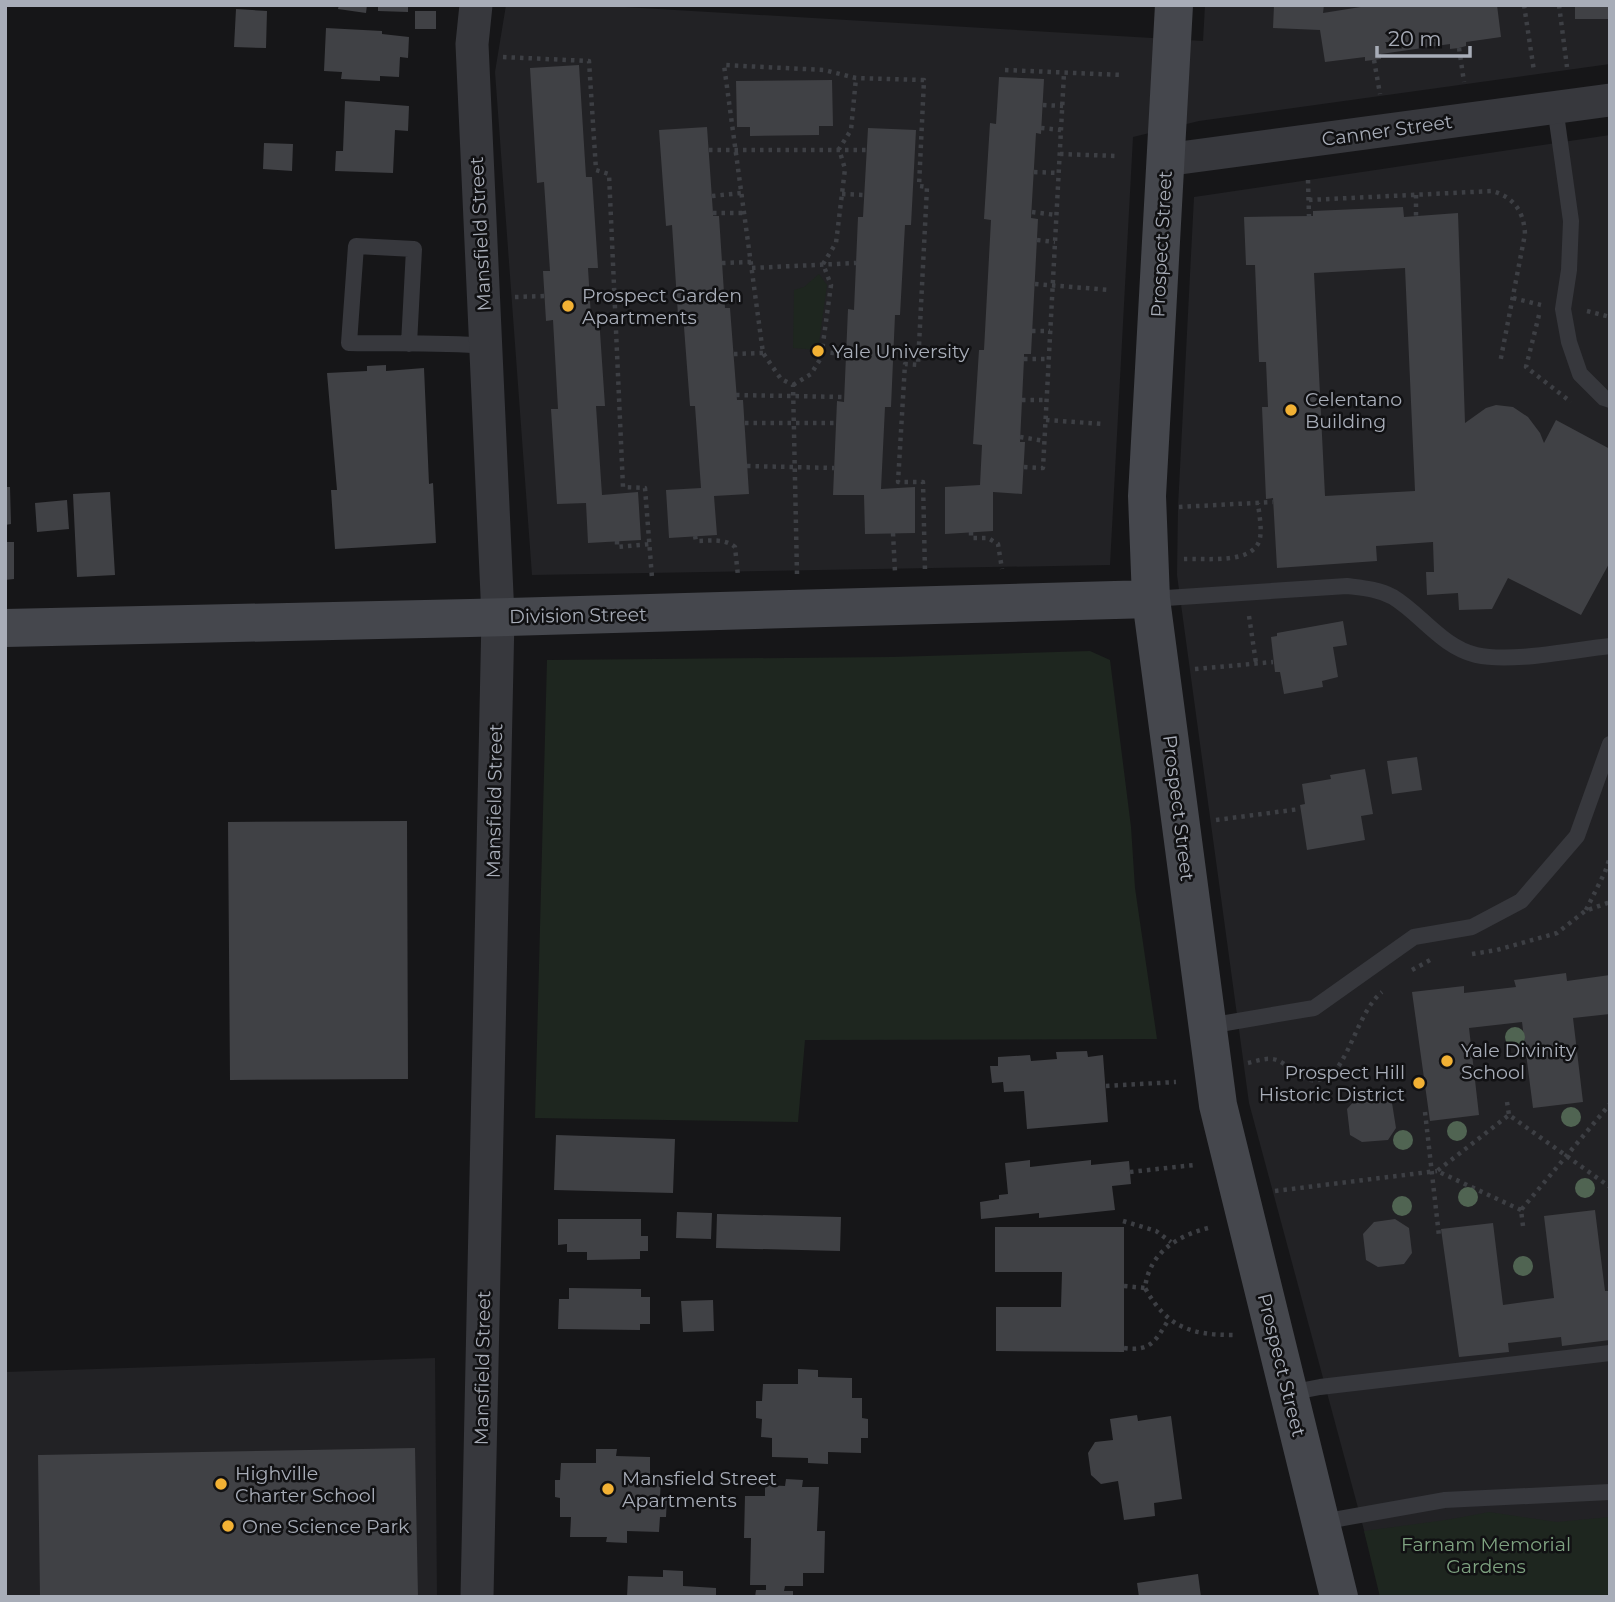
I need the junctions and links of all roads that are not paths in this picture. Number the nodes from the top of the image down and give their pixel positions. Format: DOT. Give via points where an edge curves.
graph roads {
  1 [pos="476,5"];
  2 [pos="1174,5"];
  3 [pos="1610,100"];
  4 [pos="1555,107"];
  5 [pos="1165,160"];
  6 [pos="409,344"];
  7 [pos="485,346"];
  8 [pos="1610,400"];
  9 [pos="1151,599"];
  10 [pos="498,617"];
  11 [pos="5,628"];
  12 [pos="1610,646"];
  13 [pos="1610,744"];
  14 [pos="1208,1026"];
  15 [pos="1610,1353"];
  16 [pos="1289,1394"];
  17 [pos="1610,1492"];
  18 [pos="1321,1522"];
  19 [pos="477,1597"];
  20 [pos="1339,1597"];
  1 -- 7 [label="street, Mansfield Street" via="472,44"];
  2 -- 5 [label="main road, Prospect Street"];
  3 -- 4 [label="street, Canner Street"];
  4 -- 5 [label="street, Canner Street"];
  4 -- 8 [label="lane" via="1571,221 1563,309 1569,342 1580,374"];
  5 -- 9 [label="main road, Prospect Street" via="1147,496"];
  6 -- 6 [label="lane" via="349,343 356,246 414,249"];
  6 -- 7 [label="lane"];
  7 -- 10 [label="street, Mansfield Street"];
  9 -- 10 [label="main road, Division Street"];
  9 -- 12 [label="lane" via="1346,586 1376,589 1448,642 1475,654 1515,656"];
  9 -- 14 [label="main road, Prospect Street"];
  10 -- 11 [label="main road, Division Street"];
  10 -- 19 [label="street, Mansfield Street"];
  13 -- 14 [label="lane" via="1577,836 1521,901 1472,927 1414,937 1314,1008"];
  14 -- 16 [label="main road, Prospect Street" via="1218,1105"];
  15 -- 16 [label="lane"];
  16 -- 18 [label="main road, Prospect Street"];
  17 -- 18 [label="lane" via="1444,1500"];
  18 -- 20 [label="main road, Prospect Street"];
}
